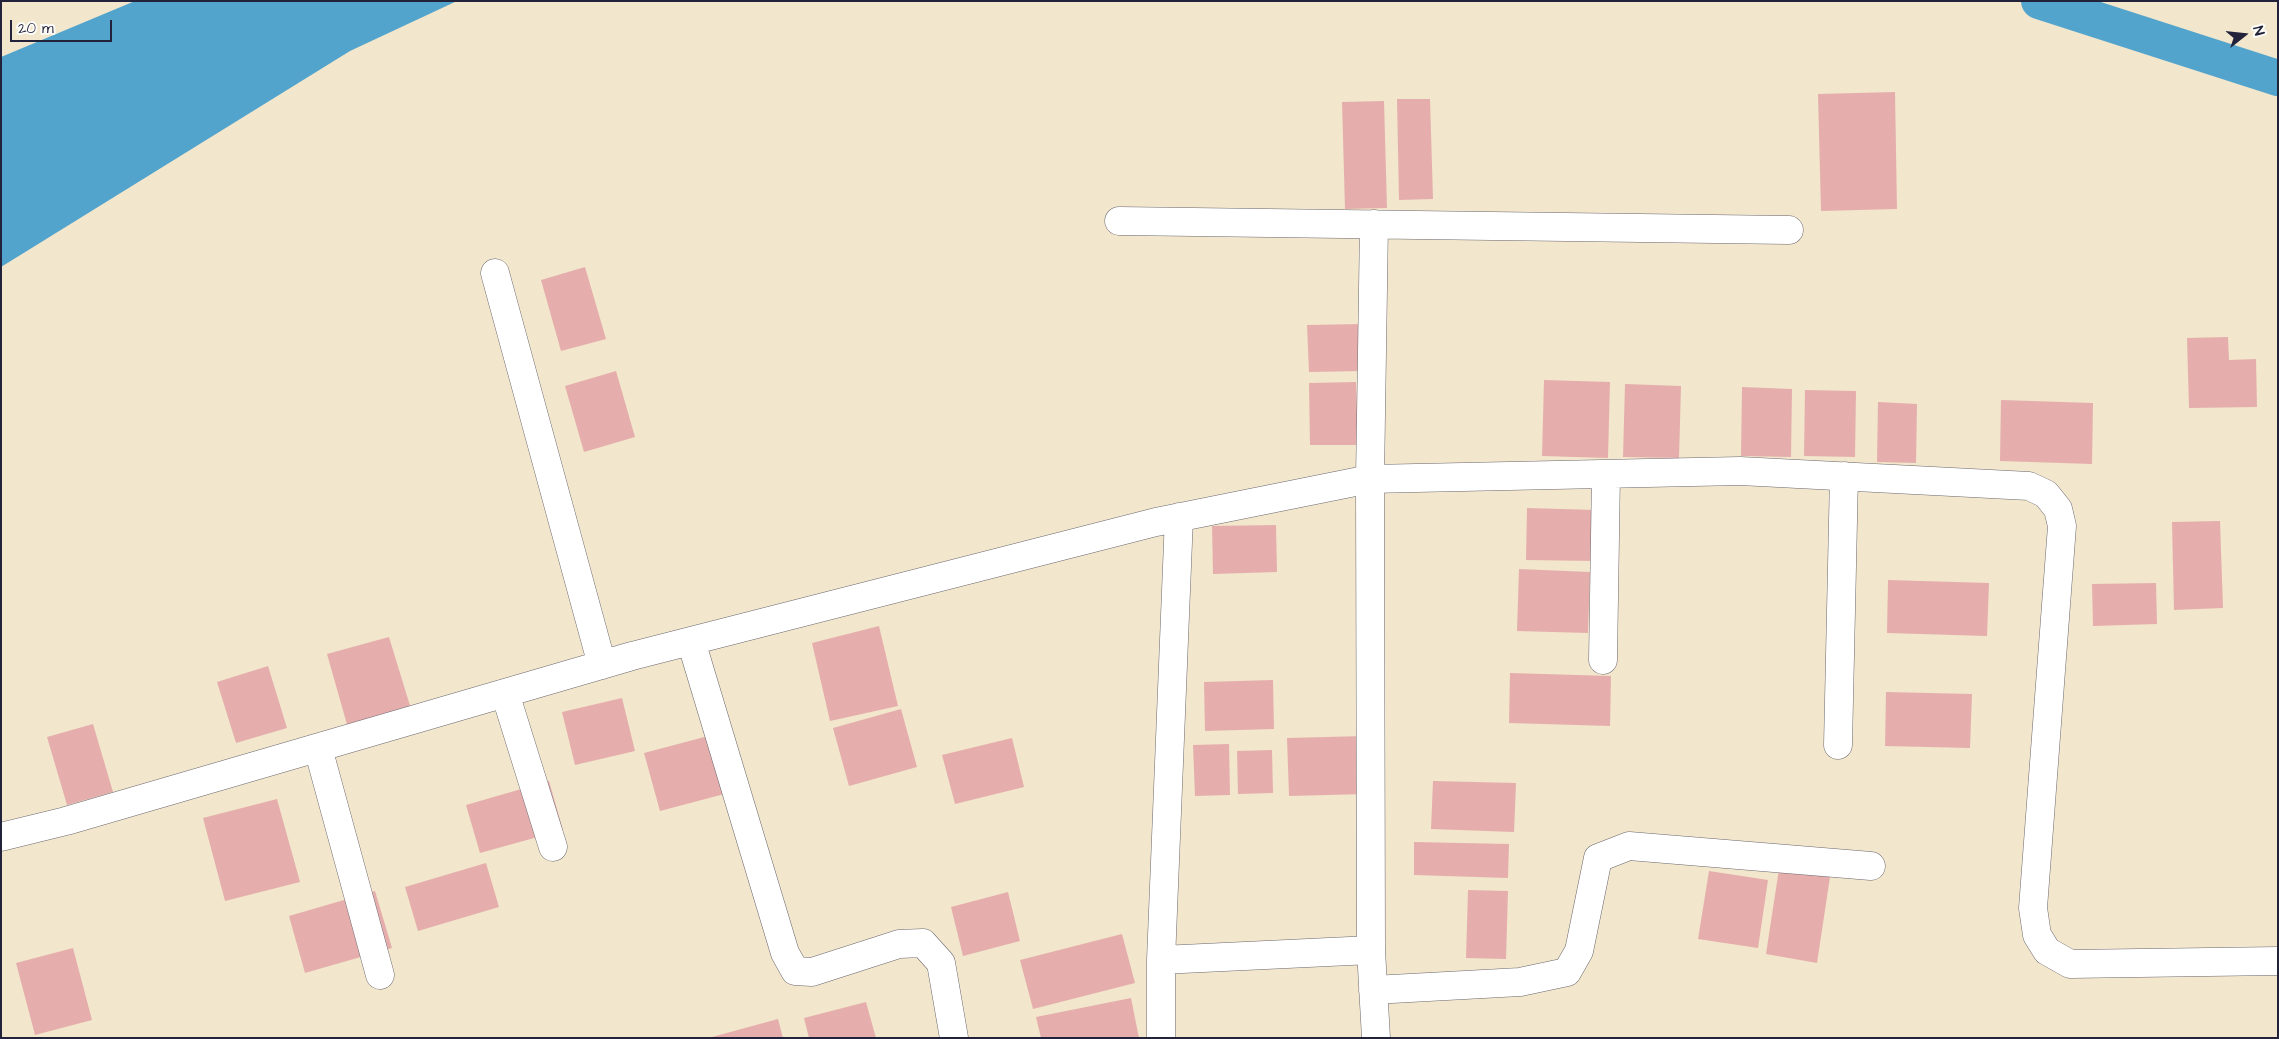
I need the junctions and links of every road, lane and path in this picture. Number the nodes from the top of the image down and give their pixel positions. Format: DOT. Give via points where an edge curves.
graph roads {
  1 [pos="1119,221"];
  2 [pos="1374,224"];
  3 [pos="1789,230"];
  4 [pos="495,273"];
  5 [pos="1606,474"];
  6 [pos="1844,476"];
  7 [pos="1370,479"];
  8 [pos="1179,517"];
  9 [pos="691,641"];
  10 [pos="1603,660"];
  11 [pos="602,665"];
  12 [pos="506,693"];
  13 [pos="1838,745"];
  14 [pos="318,748"];
  15 [pos="1,837"];
  16 [pos="553,847"];
  17 [pos="1871,866"];
  18 [pos="1371,950"];
  19 [pos="1161,960"];
  20 [pos="2278,961"];
  21 [pos="380,975"];
  22 [pos="1373,990"];
  23 [pos="954,1038"];
  24 [pos="1161,1038"];
  25 [pos="1376,1038"];
  1 -- 2 [label="street"];
  2 -- 3 [label="street"];
  2 -- 7 [label="street"];
  4 -- 11 [label="street"];
  5 -- 6 [label="street" via="1740,471"];
  5 -- 7 [label="street"];
  5 -- 10 [label="street"];
  6 -- 13 [label="street"];
  6 -- 20 [label="street" via="2029,486 2046,494 2058,509 2062,526 2032,908 2037,935 2047,951 2070,964"];
  7 -- 8 [label="street"];
  7 -- 18 [label="street"];
  8 -- 9 [label="street"];
  8 -- 19 [label="street"];
  9 -- 11 [label="street"];
  9 -- 23 [label="street" via="785,953 795,971 812,972 899,944 923,943 941,963"];
  11 -- 12 [label="street"];
  12 -- 14 [label="street"];
  12 -- 16 [label="street"];
  14 -- 15 [label="street"];
  14 -- 21 [label="street"];
  17 -- 22 [label="street" via="1629,846 1598,858 1579,951 1567,972 1520,982"];
  18 -- 19 [label="street"];
  18 -- 22 [label="street"];
  19 -- 24 [label="street"];
  22 -- 25 [label="street"];
}
